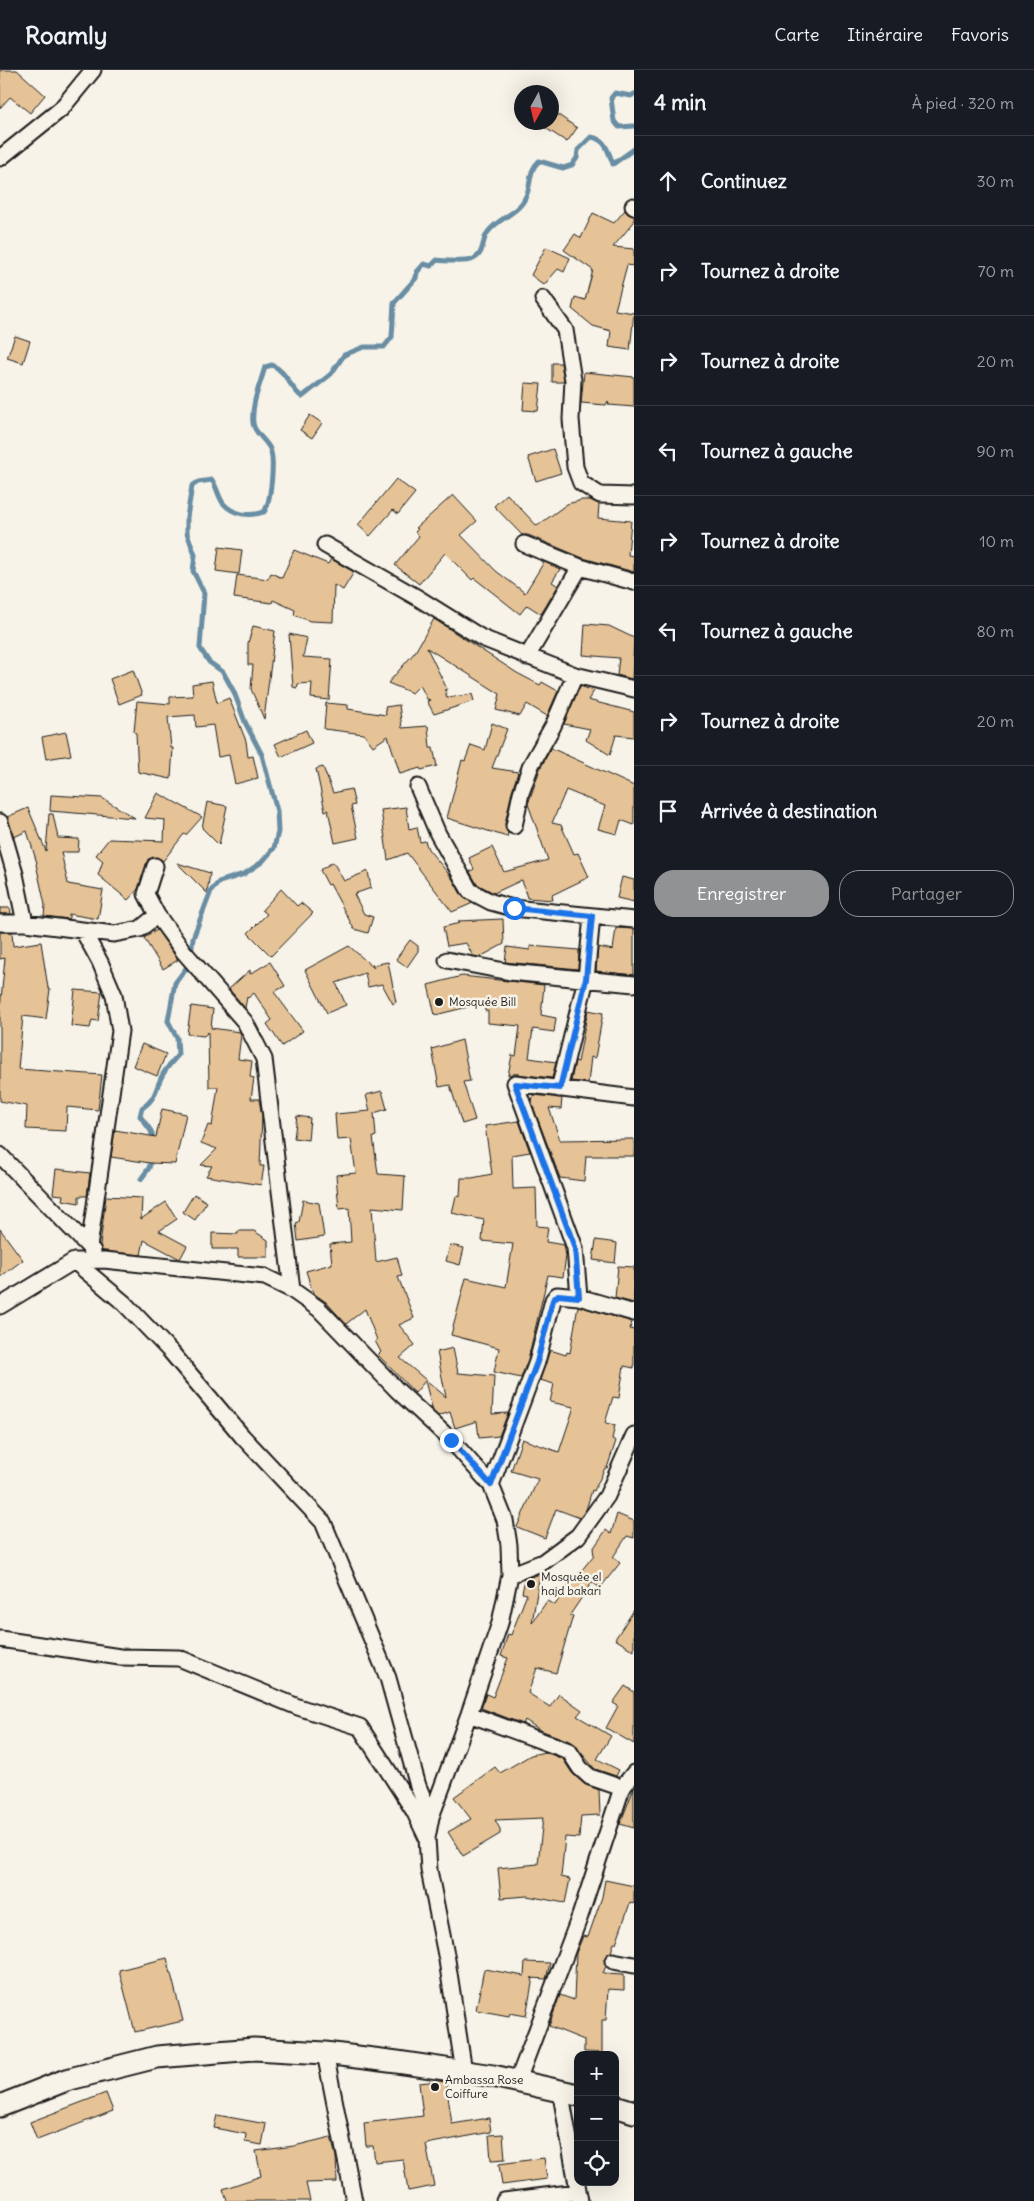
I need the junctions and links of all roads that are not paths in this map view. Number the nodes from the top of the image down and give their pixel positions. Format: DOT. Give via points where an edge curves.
graph roads {
  1 [pos="93,70"];
  2 [pos="0,158"];
  3 [pos="543,299"];
  4 [pos="634,496"];
  5 [pos="524,544"];
  6 [pos="325,545"];
  7 [pos="580,567"];
  8 [pos="634,582"];
  9 [pos="527,657"];
  10 [pos="575,675"];
  11 [pos="634,689"];
  12 [pos="418,787"];
  13 [pos="0,822"];
  14 [pos="514,826"];
  15 [pos="155,866"];
  16 [pos="157,915"];
  17 [pos="592,916"];
  18 [pos="634,920"];
  19 [pos="0,923"];
  20 [pos="25,923"];
  21 [pos="83,931"];
  22 [pos="447,960"];
  23 [pos="586,979"];
  24 [pos="634,984"];
  25 [pos="560,1088"];
  26 [pos="634,1098"];
  27 [pos="0,1155"];
  28 [pos="89,1247"];
  29 [pos="104,1260"];
  30 [pos="74,1261"];
  31 [pos="292,1290"];
  32 [pos="579,1297"];
  33 [pos="0,1306"];
  34 [pos="634,1313"];
  35 [pos="634,1435"];
  36 [pos="491,1485"];
  37 [pos="510,1575"];
  38 [pos="0,1639"];
  39 [pos="469,1714"];
  40 [pos="634,1773"];
  41 [pos="622,1788"];
  42 [pos="431,1817"];
  43 [pos="426,1838"];
  44 [pos="613,1962"];
  45 [pos="634,1966"];
  46 [pos="326,2053"];
  47 [pos="464,2072"];
  48 [pos="518,2080"];
  49 [pos="569,2092"];
  50 [pos="0,2106"];
  51 [pos="619,2107"];
  52 [pos="634,2112"];
  53 [pos="579,2197"];
  54 [pos="354,2201"];
  55 [pos="504,2201"];
  1 -- 2 [label="street" via="61,109"];
  3 -- 4 [label="street" via="565,330 573,380 571,419 576,467 581,483 600,495"];
  5 -- 7 [label="street"];
  6 -- 9 [label="street" via="482,638"];
  7 -- 8 [label="street"];
  7 -- 9 [label="street"];
  9 -- 10 [label="street"];
  10 -- 11 [label="street"];
  10 -- 14 [label="street" via="553,726 531,765"];
  12 -- 17 [label="street" via="438,834 470,891 491,902 514,908"];
  13 -- 20 [label="street"];
  15 -- 16 [label="street" via="146,894"];
  16 -- 21 [label="street" via="140,929 114,934"];
  16 -- 31 [label="street" via="184,952 245,1022 264,1059"];
  17 -- 18 [label="street"];
  17 -- 23 [label="street"];
  19 -- 20 [label="street"];
  20 -- 21 [label="street"];
  21 -- 28 [label="street" via="114,995 120,1031"];
  22 -- 23 [label="street" via="510,972"];
  23 -- 24 [label="street"];
  23 -- 25 [label="street"];
  25 -- 26 [label="street"];
  25 -- 32 [label="street" via="515,1084 575,1248"];
  27 -- 28 [label="street"];
  28 -- 29 [label="street"];
  29 -- 30 [label="street"];
  29 -- 31 [label="street" via="265,1277"];
  30 -- 33 [label="street"];
  30 -- 42 [label="street" via="124,1303 171,1352 242,1436 323,1522 388,1678 418,1786"];
  31 -- 36 [label="street" via="319,1309 397,1390 451,1440"];
  32 -- 34 [label="street"];
  32 -- 36 [label="street" via="558,1295 553,1300 537,1362"];
  35 -- 37 [label="street" via="608,1496 578,1536 543,1562"];
  36 -- 37 [label="street" via="505,1520"];
  37 -- 39 [label="street" via="500,1623"];
  38 -- 43 [label="street" via="120,1657 179,1658 298,1707 360,1727 414,1811"];
  39 -- 41 [label="street" via="569,1751 590,1777"];
  39 -- 42 [label="street"];
  40 -- 41 [label="street"];
  41 -- 48 [label="street" via="580,1916"];
  42 -- 43 [label="street"];
  43 -- 47 [label="street"];
  44 -- 45 [label="street"];
  46 -- 47 [label="street"];
  46 -- 50 [label="street" via="254,2049 158,2057 66,2080"];
  46 -- 54 [label="street"];
  47 -- 48 [label="street"];
  48 -- 49 [label="street"];
  49 -- 53 [label="street"];
  51 -- 52 [label="street"];
  53 -- 55 [label="street"];
}
